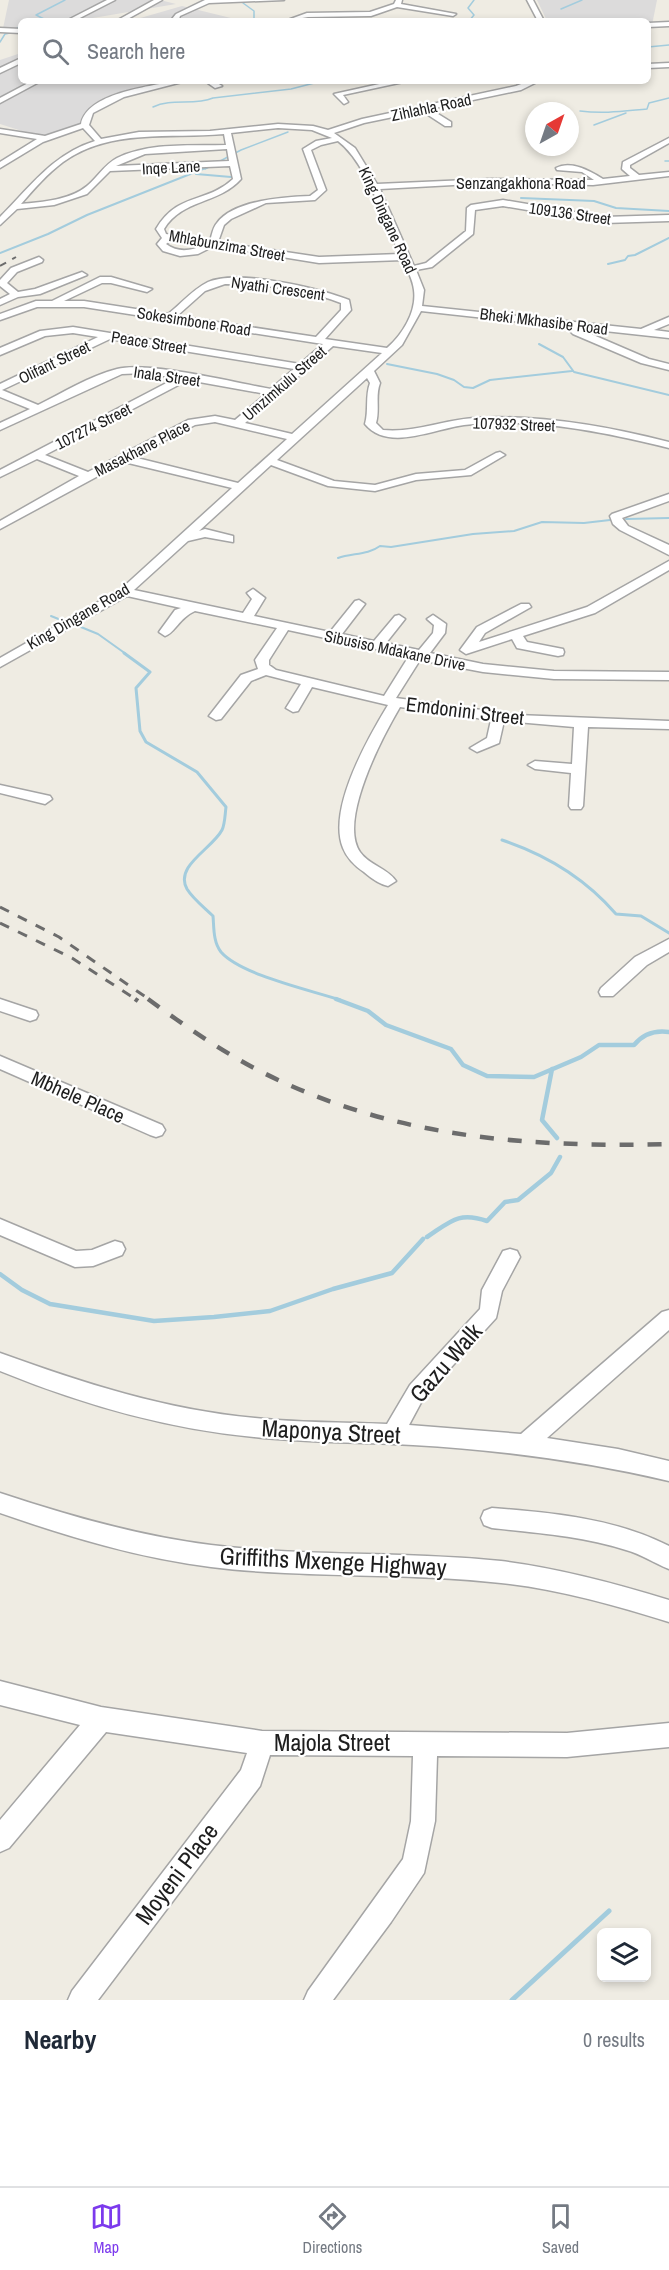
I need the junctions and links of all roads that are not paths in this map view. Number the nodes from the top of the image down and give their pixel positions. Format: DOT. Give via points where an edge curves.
graph roads {
  1 [pos="112,0"];
  2 [pos="159,0"];
  3 [pos="250,0"];
  4 [pos="281,0"];
  5 [pos="530,0"];
  6 [pos="398,2"];
  7 [pos="453,14"];
  8 [pos="75,18"];
  9 [pos="125,18"];
  10 [pos="176,18"];
  11 [pos="298,18"];
  12 [pos="539,18"];
  13 [pos="669,24"];
  14 [pos="651,25"];
  15 [pos="0,30"];
  16 [pos="18,31"];
  17 [pos="18,62"];
  18 [pos="669,65"];
  19 [pos="651,66"];
  20 [pos="0,71"];
  21 [pos="31,84"];
  22 [pos="172,84"];
  23 [pos="214,84"];
  24 [pos="388,84"];
  25 [pos="527,84"];
  26 [pos="218,86"];
  27 [pos="342,100"];
  28 [pos="0,101"];
  29 [pos="423,108"];
  30 [pos="85,124"];
  31 [pos="448,124"];
  32 [pos="0,131"];
  33 [pos="226,132"];
  34 [pos="326,133"];
  35 [pos="44,138"];
  36 [pos="339,139"];
  37 [pos="669,140"];
  38 [pos="99,141"];
  39 [pos="229,147"];
  40 [pos="0,156"];
  41 [pos="11,157"];
  42 [pos="235,164"];
  43 [pos="0,166"];
  44 [pos="560,168"];
  45 [pos="107,169"];
  46 [pos="669,174"];
  47 [pos="636,178"];
  48 [pos="601,182"];
  49 [pos="373,188"];
  50 [pos="15,207"];
  51 [pos="669,219"];
  52 [pos="0,222"];
  53 [pos="214,242"];
  54 [pos="405,257"];
  55 [pos="39,260"];
  56 [pos="411,268"];
  57 [pos="81,274"];
  58 [pos="147,289"];
  59 [pos="16,295"];
  60 [pos="56,302"];
  61 [pos="0,303"];
  62 [pos="419,308"];
  63 [pos="16,310"];
  64 [pos="0,317"];
  65 [pos="170,317"];
  66 [pos="669,320"];
  67 [pos="573,324"];
  68 [pos="642,332"];
  69 [pos="669,335"];
  70 [pos="108,336"];
  71 [pos="318,341"];
  72 [pos="330,343"];
  73 [pos="0,352"];
  74 [pos="391,352"];
  75 [pos="302,367"];
  76 [pos="669,367"];
  77 [pos="369,372"];
  78 [pos="185,378"];
  79 [pos="0,388"];
  80 [pos="273,392"];
  81 [pos="0,393"];
  82 [pos="37,408"];
  83 [pos="237,424"];
  84 [pos="0,427"];
  85 [pos="295,438"];
  86 [pos="669,445"];
  87 [pos="36,455"];
  88 [pos="500,455"];
  89 [pos="123,458"];
  90 [pos="270,462"];
  91 [pos="0,474"];
  92 [pos="88,476"];
  93 [pos="240,487"];
  94 [pos="669,497"];
  95 [pos="0,526"];
  96 [pos="183,539"];
  97 [pos="230,539"];
  98 [pos="669,550"];
  99 [pos="669,565"];
  100 [pos="125,592"];
  101 [pos="253,593"];
  102 [pos="359,604"];
  103 [pos="193,607"];
  104 [pos="525,607"];
  105 [pos="246,618"];
  106 [pos="399,619"];
  107 [pos="433,619"];
  108 [pos="284,627"];
  109 [pos="165,632"];
  110 [pos="515,634"];
  111 [pos="333,637"];
  112 [pos="377,646"];
  113 [pos="466,650"];
  114 [pos="558,652"];
  115 [pos="419,655"];
  116 [pos="0,663"];
  117 [pos="458,664"];
  118 [pos="265,671"];
  119 [pos="669,676"];
  120 [pos="309,682"];
  121 [pos="392,701"];
  122 [pos="293,708"];
  123 [pos="216,716"];
  124 [pos="498,717"];
  125 [pos="581,724"];
  126 [pos="669,725"];
  127 [pos="477,748"];
  128 [pos="535,765"];
  129 [pos="577,769"];
  130 [pos="0,789"];
  131 [pos="45,799"];
  132 [pos="576,806"];
  133 [pos="388,881"];
  134 [pos="669,945"];
  135 [pos="607,992"];
  136 [pos="0,1005"];
  137 [pos="30,1014"];
  138 [pos="0,1062"];
  139 [pos="156,1130"];
  140 [pos="0,1227"];
  141 [pos="116,1249"];
  142 [pos="510,1257"];
  143 [pos="669,1318"];
  144 [pos="0,1362"];
  145 [pos="392,1435"];
  146 [pos="525,1444"];
  147 [pos="669,1472"];
  148 [pos="0,1503"];
  149 [pos="492,1518"];
  150 [pos="669,1558"];
  151 [pos="669,1611"];
  152 [pos="0,1693"];
  153 [pos="102,1719"];
  154 [pos="669,1735"];
  155 [pos="262,1743"];
  156 [pos="425,1743"];
  157 [pos="0,1839"];
  158 [pos="81,2000"];
  159 [pos="317,2000"];
  1 -- 8 [label="street"];
  2 -- 9 [label="street"];
  3 -- 4 [label="street"];
  3 -- 10 [label="street" via="205,2"];
  5 -- 12 [label="street"];
  6 -- 7 [label="street"];
  6 -- 11 [label="street" via="371,14"];
  13 -- 14 [label="street"];
  15 -- 16 [label="street"];
  17 -- 20 [label="street"];
  18 -- 19 [label="street"];
  21 -- 28 [label="street"];
  22 -- 30 [label="street" via="102,104 88,114"];
  23 -- 26 [label="street"];
  24 -- 27 [label="street" via="338,94"];
  25 -- 29 [label="street, Zihlahla Road"];
  29 -- 31 [label="street"];
  29 -- 34 [label="street, Zihlahla Road"];
  30 -- 35 [label="street"];
  30 -- 38 [label="street"];
  32 -- 35 [label="street"];
  33 -- 34 [label="street, King Dingane Road" via="281,126"];
  33 -- 38 [label="street, King Dingane Road" via="154,133"];
  33 -- 39 [label="street"];
  34 -- 36 [label="street, King Dingane Road"];
  35 -- 41 [label="street"];
  36 -- 49 [label="street, King Dingane Road" via="361,162"];
  36 -- 53 [label="street" via="307,149 322,190 318,195 265,201 228,217 220,224"];
  37 -- 47 [label="street" via="626,164"];
  38 -- 50 [label="street, King Dingane Road" via="63,158"];
  39 -- 42 [label="street"];
  39 -- 45 [label="street" via="145,153 123,158"];
  40 -- 41 [label="street"];
  41 -- 43 [label="street"];
  42 -- 45 [label="street, Inqe Lane"];
  42 -- 53 [label="street, Mhlabunzima Street" via="238,175 234,183 168,213 160,229 168,238 162,244 180,253 200,250"];
  44 -- 48 [label="street" via="584,170"];
  45 -- 50 [label="street" via="91,187 78,194"];
  46 -- 47 [label="street, Senzangakhona Road"];
  47 -- 48 [label="street, Senzangakhona Road"];
  48 -- 49 [label="street, Senzangakhona Road" via="490,181"];
  49 -- 54 [label="street, King Dingane Road"];
  50 -- 52 [label="street, King Dingane Road"];
  51 -- 56 [label="street, 109136 Street" via="604,220 503,203 471,208 470,232 429,265"];
  53 -- 54 [label="street, Mhlabunzima Street" via="324,261"];
  54 -- 56 [label="street, King Dingane Road"];
  55 -- 59 [label="street" via="14,270 2,284"];
  56 -- 62 [label="street, King Dingane Road" via="420,290"];
  57 -- 59 [label="street" via="37,292"];
  58 -- 60 [label="street" via="100,280"];
  59 -- 61 [label="street"];
  60 -- 63 [label="street, Sokesimbone Road"];
  60 -- 65 [label="street, Sokesimbone Road"];
  61 -- 63 [label="street"];
  62 -- 67 [label="street, Bheki Mkhasibe Road"];
  62 -- 74 [label="street, King Dingane Road" via="408,331"];
  63 -- 64 [label="street, Sokesimbone Road"];
  65 -- 71 [label="street, Sokesimbone Road"];
  65 -- 71 [label="street, Nyathi Crescent" via="208,286 223,281 330,295 346,302 346,310"];
  66 -- 68 [label="street"];
  67 -- 68 [label="street, Bheki Mkhasibe Road"];
  67 -- 76 [label="street" via="576,332"];
  68 -- 69 [label="street, Bheki Mkhasibe Road"];
  70 -- 73 [label="street, Peace Street" via="53,331"];
  70 -- 75 [label="street, Peace Street"];
  70 -- 79 [label="street, Olifant Street"];
  71 -- 72 [label="street, Sokesimbone Road"];
  72 -- 74 [label="street, Sokesimbone Road"];
  72 -- 75 [label="street, Umzimkulu Street"];
  74 -- 77 [label="street, King Dingane Road"];
  75 -- 80 [label="street, Umzimkulu Street"];
  77 -- 85 [label="street, King Dingane Road"];
  77 -- 86 [label="street, 107932 Street" via="375,383 371,395 375,412 370,424 380,433 401,434 462,422 504,421 615,432"];
  78 -- 80 [label="street, Inala Street"];
  78 -- 82 [label="street, Inala Street" via="145,370 121,371"];
  78 -- 87 [label="street, 107274 Street"];
  80 -- 83 [label="street, Umzimkulu Street"];
  81 -- 82 [label="street"];
  82 -- 84 [label="street, Inala Street"];
  83 -- 85 [label="street, Masakhane Place"];
  83 -- 89 [label="street, Masakhane Place" via="215,419 192,422"];
  85 -- 90 [label="street, King Dingane Road"];
  87 -- 91 [label="street, 107274 Street"];
  87 -- 92 [label="street"];
  88 -- 90 [label="street" via="473,471 416,477 375,488 332,484"];
  89 -- 92 [label="street, Masakhane Place"];
  89 -- 93 [label="street"];
  90 -- 93 [label="street, King Dingane Road"];
  92 -- 95 [label="street, Masakhane Place"];
  93 -- 96 [label="street, King Dingane Road"];
  94 -- 98 [label="street" via="616,516 624,528"];
  96 -- 97 [label="street" via="205,533"];
  96 -- 100 [label="street, King Dingane Road"];
  99 -- 110 [label="street" via="591,610"];
  100 -- 103 [label="street, Sibusiso Mdakane Drive"];
  100 -- 116 [label="street, King Dingane Road"];
  101 -- 105 [label="street" via="259,598"];
  102 -- 111 [label="street"];
  103 -- 105 [label="street, Sibusiso Mdakane Drive"];
  103 -- 109 [label="street" via="179,613"];
  104 -- 113 [label="street" via="481,630"];
  105 -- 108 [label="street, Sibusiso Mdakane Drive"];
  106 -- 112 [label="street"];
  107 -- 115 [label="street" via="440,624 439,633"];
  108 -- 111 [label="street, Sibusiso Mdakane Drive"];
  108 -- 118 [label="street" via="264,656"];
  110 -- 113 [label="street"];
  110 -- 114 [label="street" via="522,645"];
  111 -- 112 [label="street, Sibusiso Mdakane Drive"];
  112 -- 115 [label="street, Sibusiso Mdakane Drive"];
  113 -- 117 [label="street"];
  115 -- 117 [label="street, Sibusiso Mdakane Drive"];
  115 -- 121 [label="street"];
  117 -- 119 [label="street, Sibusiso Mdakane Drive" via="524,674"];
  118 -- 120 [label="street, Emdonini Street"];
  118 -- 123 [label="street" via="246,678"];
  120 -- 121 [label="street, Emdonini Street"];
  120 -- 122 [label="street"];
  121 -- 124 [label="street, Emdonini Street"];
  121 -- 133 [label="street" via="358,772 348,829 353,853"];
  124 -- 125 [label="street, Emdonini Street"];
  124 -- 127 [label="street" via="494,740"];
  125 -- 126 [label="street, Emdonini Street"];
  125 -- 129 [label="street"];
  128 -- 129 [label="street"];
  129 -- 132 [label="street"];
  130 -- 131 [label="street"];
  134 -- 135 [label="street" via="641,961"];
  136 -- 137 [label="street"];
  138 -- 139 [label="street, Mbhele Place"];
  140 -- 141 [label="street" via="75,1259 93,1258"];
  142 -- 145 [label="street, Gazu Walk" via="492,1290 489,1312 417,1391"];
  143 -- 146 [label="street"];
  144 -- 145 [label="street, Maponya Street" via="58,1386 157,1413 255,1428"];
  145 -- 146 [label="street, Maponya Street"];
  146 -- 147 [label="street, Maponya Street" via="629,1461"];
  148 -- 151 [label="street, Griffiths Mxenge Highway" via="152,1547 271,1562 481,1570 604,1591"];
  149 -- 150 [label="street" via="615,1536"];
  152 -- 153 [label="street, Majola Street"];
  153 -- 155 [label="street, Majola Street"];
  153 -- 157 [label="street"];
  154 -- 156 [label="street, Majola Street" via="567,1745"];
  155 -- 156 [label="street, Majola Street"];
  155 -- 158 [label="street, Moyeni Place" via="258,1762 243,1789"];
  156 -- 159 [label="street" via="423,1821 415,1864"];
}
